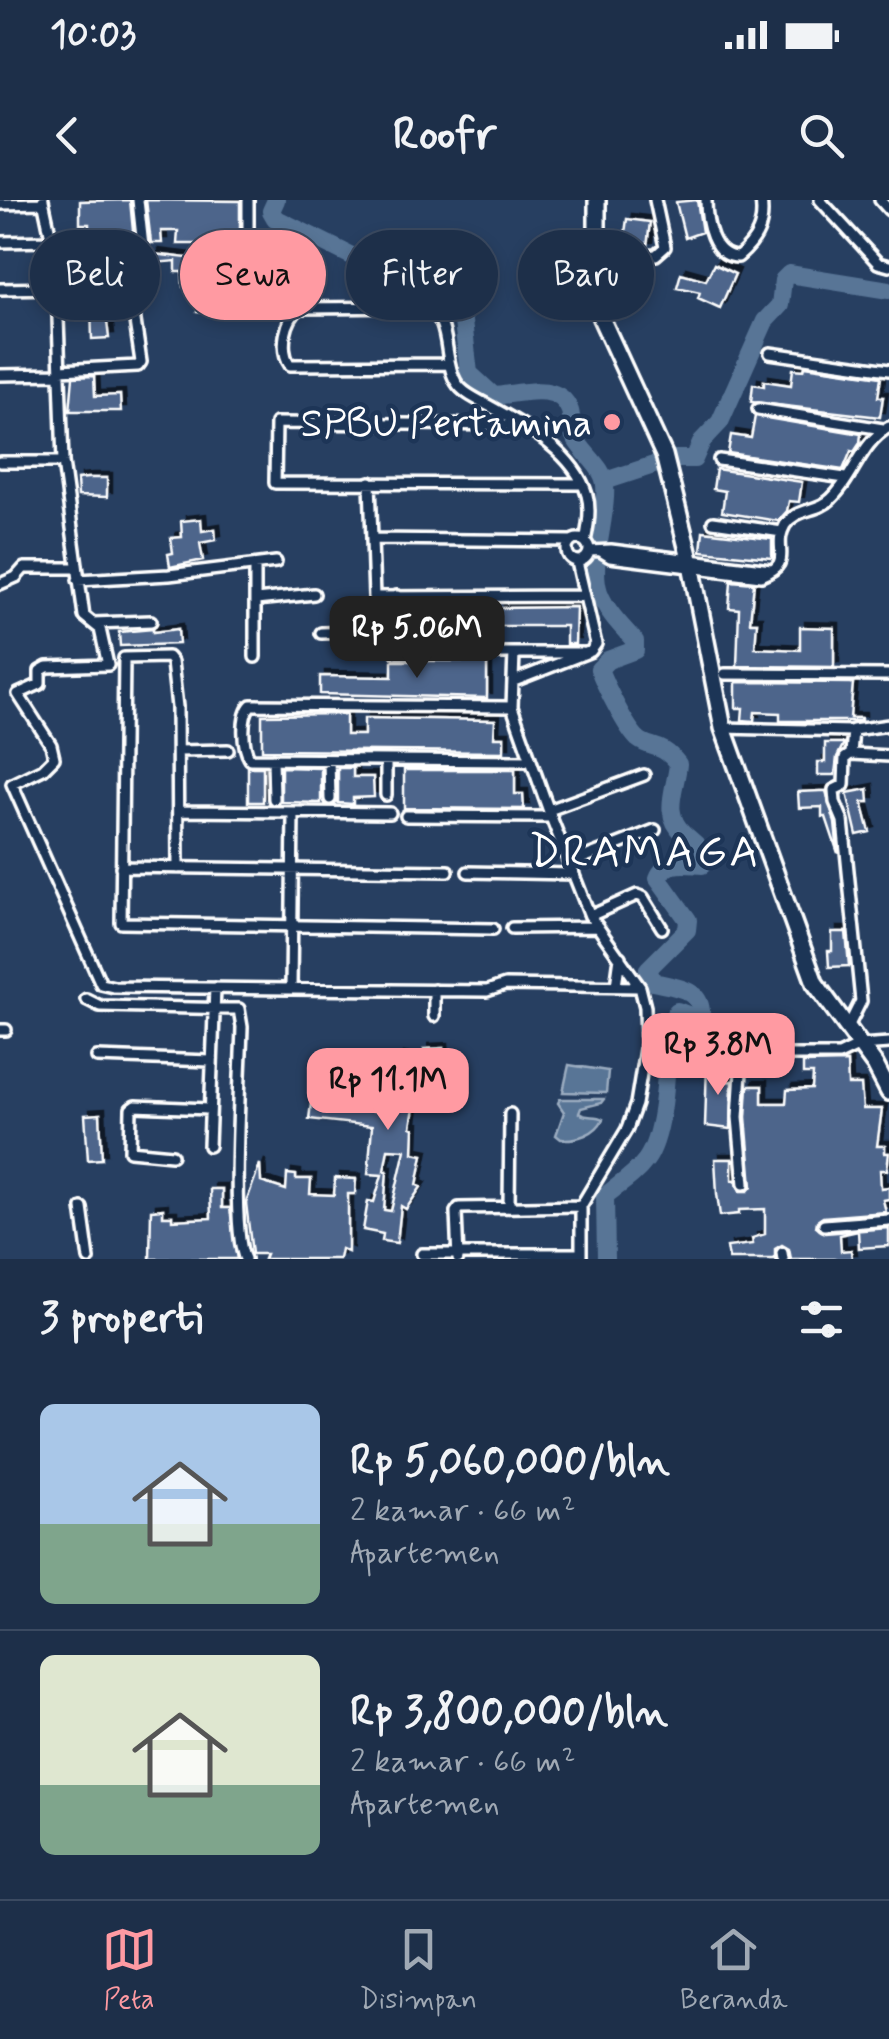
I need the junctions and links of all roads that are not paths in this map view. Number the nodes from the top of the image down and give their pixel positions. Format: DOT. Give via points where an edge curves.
graph roads {
  1 [pos="138,200"];
  2 [pos="248,200"];
  3 [pos="597,200"];
  4 [pos="655,200"];
  5 [pos="706,200"];
  6 [pos="761,200"];
  7 [pos="820,200"];
  8 [pos="880,200"];
  9 [pos="43,202"];
  10 [pos="0,204"];
  11 [pos="889,210"];
  12 [pos="49,230"];
  13 [pos="141,230"];
  14 [pos="248,230"];
  15 [pos="30,241"];
  16 [pos="0,242"];
  17 [pos="654,255"];
  18 [pos="889,266"];
  19 [pos="30,288"];
  20 [pos="0,289"];
  21 [pos="59,320"];
  22 [pos="135,320"];
  23 [pos="770,352"];
  24 [pos="449,364"];
  25 [pos="889,370"];
  26 [pos="60,372"];
  27 [pos="0,375"];
  28 [pos="758,409"];
  29 [pos="524,425"];
  30 [pos="886,428"];
  31 [pos="719,460"];
  32 [pos="0,462"];
  33 [pos="63,462"];
  34 [pos="845,478"];
  35 [pos="370,482"];
  36 [pos="582,484"];
  37 [pos="713,522"];
  38 [pos="782,532"];
  39 [pos="372,539"];
  40 [pos="586,545"];
  41 [pos="276,562"];
  42 [pos="577,562"];
  43 [pos="690,563"];
  44 [pos="255,565"];
  45 [pos="76,568"];
  46 [pos="78,580"];
  47 [pos="0,584"];
  48 [pos="314,594"];
  49 [pos="397,596"];
  50 [pos="584,596"];
  51 [pos="256,600"];
  52 [pos="151,621"];
  53 [pos="93,623"];
  54 [pos="398,631"];
  55 [pos="321,633"];
  56 [pos="514,653"];
  57 [pos="582,653"];
  58 [pos="255,657"];
  59 [pos="726,674"];
  60 [pos="889,675"];
  61 [pos="514,681"];
  62 [pos="512,707"];
  63 [pos="889,725"];
  64 [pos="723,728"];
  65 [pos="852,731"];
  66 [pos="178,750"];
  67 [pos="228,750"];
  68 [pos="851,754"];
  69 [pos="889,756"];
  70 [pos="272,760"];
  71 [pos="328,760"];
  72 [pos="386,761"];
  73 [pos="531,762"];
  74 [pos="644,775"];
  75 [pos="386,795"];
  76 [pos="330,798"];
  77 [pos="274,799"];
  78 [pos="178,811"];
  79 [pos="292,812"];
  80 [pos="390,813"];
  81 [pos="550,814"];
  82 [pos="406,816"];
  83 [pos="654,830"];
  84 [pos="121,867"];
  85 [pos="178,868"];
  86 [pos="572,868"];
  87 [pos="292,869"];
  88 [pos="448,871"];
  89 [pos="468,872"];
  90 [pos="590,916"];
  91 [pos="291,926"];
  92 [pos="598,927"];
  93 [pos="512,928"];
  94 [pos="662,928"];
  95 [pos="493,929"];
  96 [pos="620,957"];
  97 [pos="616,986"];
  98 [pos="640,987"];
  99 [pos="215,988"];
  100 [pos="291,988"];
  101 [pos="434,990"];
  102 [pos="86,998"];
  103 [pos="214,1007"];
  104 [pos="434,1016"];
  105 [pos="847,1030"];
  106 [pos="889,1043"];
  107 [pos="860,1045"];
  108 [pos="725,1055"];
  109 [pos="97,1056"];
  110 [pos="742,1057"];
  111 [pos="211,1060"];
  112 [pos="889,1092"];
  113 [pos="209,1109"];
  114 [pos="510,1114"];
  115 [pos="208,1146"];
  116 [pos="172,1155"];
  117 [pos="744,1184"];
  118 [pos="509,1206"];
  119 [pos="581,1206"];
  120 [pos="82,1208"];
  121 [pos="889,1220"];
  122 [pos="824,1225"];
  123 [pos="422,1254"];
  124 [pos="458,1257"];
  125 [pos="581,1257"];
  126 [pos="88,1259"];
  127 [pos="245,1259"];
  1 -- 13 [label="street"];
  2 -- 14 [label="street"];
  3 -- 43 [label="main road" via="601,318 664,454"];
  4 -- 17 [label="street" via="665,246"];
  5 -- 6 [label="street" via="718,248 729,257 754,242 764,221"];
  7 -- 18 [label="street" via="878,263"];
  8 -- 11 [label="street"];
  9 -- 10 [label="street"];
  9 -- 12 [label="street"];
  15 -- 16 [label="street"];
  19 -- 20 [label="street"];
  21 -- 26 [label="street"];
  22 -- 26 [label="street" via="138,366"];
  23 -- 25 [label="street"];
  24 -- 24 [label="street" via="438,315 425,307 300,308 285,337 290,365"];
  24 -- 29 [label="street" via="458,386"];
  26 -- 27 [label="street"];
  26 -- 33 [label="street"];
  28 -- 30 [label="street"];
  29 -- 35 [label="street" via="276,423 275,484"];
  29 -- 36 [label="street" via="544,438"];
  30 -- 34 [label="street"];
  31 -- 34 [label="street"];
  32 -- 33 [label="street"];
  33 -- 45 [label="street"];
  34 -- 38 [label="street" via="829,502 794,516"];
  35 -- 36 [label="street"];
  35 -- 39 [label="street"];
  36 -- 40 [label="street" via="588,498"];
  37 -- 38 [label="street"];
  38 -- 43 [label="street" via="781,562 761,576"];
  39 -- 40 [label="street"];
  39 -- 49 [label="street" via="374,597"];
  40 -- 42 [label="street" via="584,560"];
  40 -- 42 [label="street" via="568,557"];
  40 -- 43 [label="street"];
  41 -- 44 [label="street"];
  42 -- 50 [label="street"];
  43 -- 64 [label="main road"];
  44 -- 46 [label="street"];
  44 -- 51 [label="street"];
  45 -- 46 [label="street"];
  45 -- 47 [label="street" via="24,568"];
  46 -- 53 [label="street" via="84,616"];
  48 -- 51 [label="street"];
  49 -- 50 [label="street"];
  49 -- 54 [label="street"];
  50 -- 57 [label="street" via="596,644"];
  51 -- 58 [label="street"];
  52 -- 53 [label="street"];
  53 -- 99 [label="street" via="108,665 42,669 40,684 18,694 54,758 12,784 101,984"];
  54 -- 55 [label="street"];
  54 -- 56 [label="street" via="398,652"];
  56 -- 57 [label="street"];
  56 -- 61 [label="street"];
  57 -- 61 [label="street"];
  59 -- 60 [label="street"];
  61 -- 62 [label="street"];
  62 -- 70 [label="street" via="251,705 245,712 245,754"];
  62 -- 73 [label="street"];
  63 -- 65 [label="street"];
  64 -- 65 [label="street"];
  64 -- 105 [label="main road" via="803,955"];
  65 -- 68 [label="street"];
  66 -- 67 [label="street"];
  66 -- 78 [label="street"];
  66 -- 84 [label="street" via="171,658 124,658"];
  68 -- 69 [label="street"];
  68 -- 105 [label="street" via="844,760 844,786 834,790 861,1001"];
  70 -- 71 [label="street"];
  70 -- 77 [label="street"];
  71 -- 72 [label="street"];
  71 -- 76 [label="street"];
  72 -- 73 [label="street"];
  72 -- 75 [label="street"];
  73 -- 81 [label="street"];
  74 -- 81 [label="street"];
  78 -- 79 [label="street"];
  78 -- 85 [label="street"];
  79 -- 80 [label="street"];
  79 -- 87 [label="street"];
  81 -- 82 [label="street"];
  81 -- 86 [label="street"];
  83 -- 86 [label="street"];
  84 -- 85 [label="street"];
  84 -- 91 [label="street" via="121,923"];
  85 -- 87 [label="street"];
  86 -- 89 [label="street"];
  86 -- 90 [label="street"];
  87 -- 88 [label="street"];
  87 -- 91 [label="street"];
  90 -- 92 [label="street"];
  90 -- 94 [label="street" via="640,896"];
  91 -- 95 [label="street"];
  91 -- 100 [label="street"];
  92 -- 93 [label="street"];
  92 -- 96 [label="street"];
  96 -- 97 [label="street"];
  96 -- 98 [label="street"];
  97 -- 98 [label="street"];
  97 -- 101 [label="street"];
  98 -- 119 [label="street" via="646,1032 636,1104"];
  99 -- 100 [label="street"];
  99 -- 103 [label="street"];
  100 -- 101 [label="street"];
  101 -- 104 [label="street"];
  102 -- 103 [label="street" via="100,1006"];
  103 -- 111 [label="street"];
  103 -- 127 [label="street" via="235,1007 242,1015 238,1186"];
  105 -- 107 [label="main road"];
  106 -- 107 [label="street"];
  107 -- 110 [label="street" via="845,1054"];
  107 -- 112 [label="main road"];
  108 -- 110 [label="street"];
  109 -- 111 [label="street"];
  110 -- 117 [label="street"];
  111 -- 113 [label="street"];
  113 -- 115 [label="street"];
  113 -- 116 [label="street" via="131,1109 130,1150"];
  114 -- 118 [label="street"];
  118 -- 119 [label="street"];
  118 -- 124 [label="street" via="460,1208"];
  119 -- 125 [label="street"];
  120 -- 126 [label="street"];
  121 -- 122 [label="street"];
  123 -- 124 [label="street"];
  124 -- 125 [label="street"];
}
